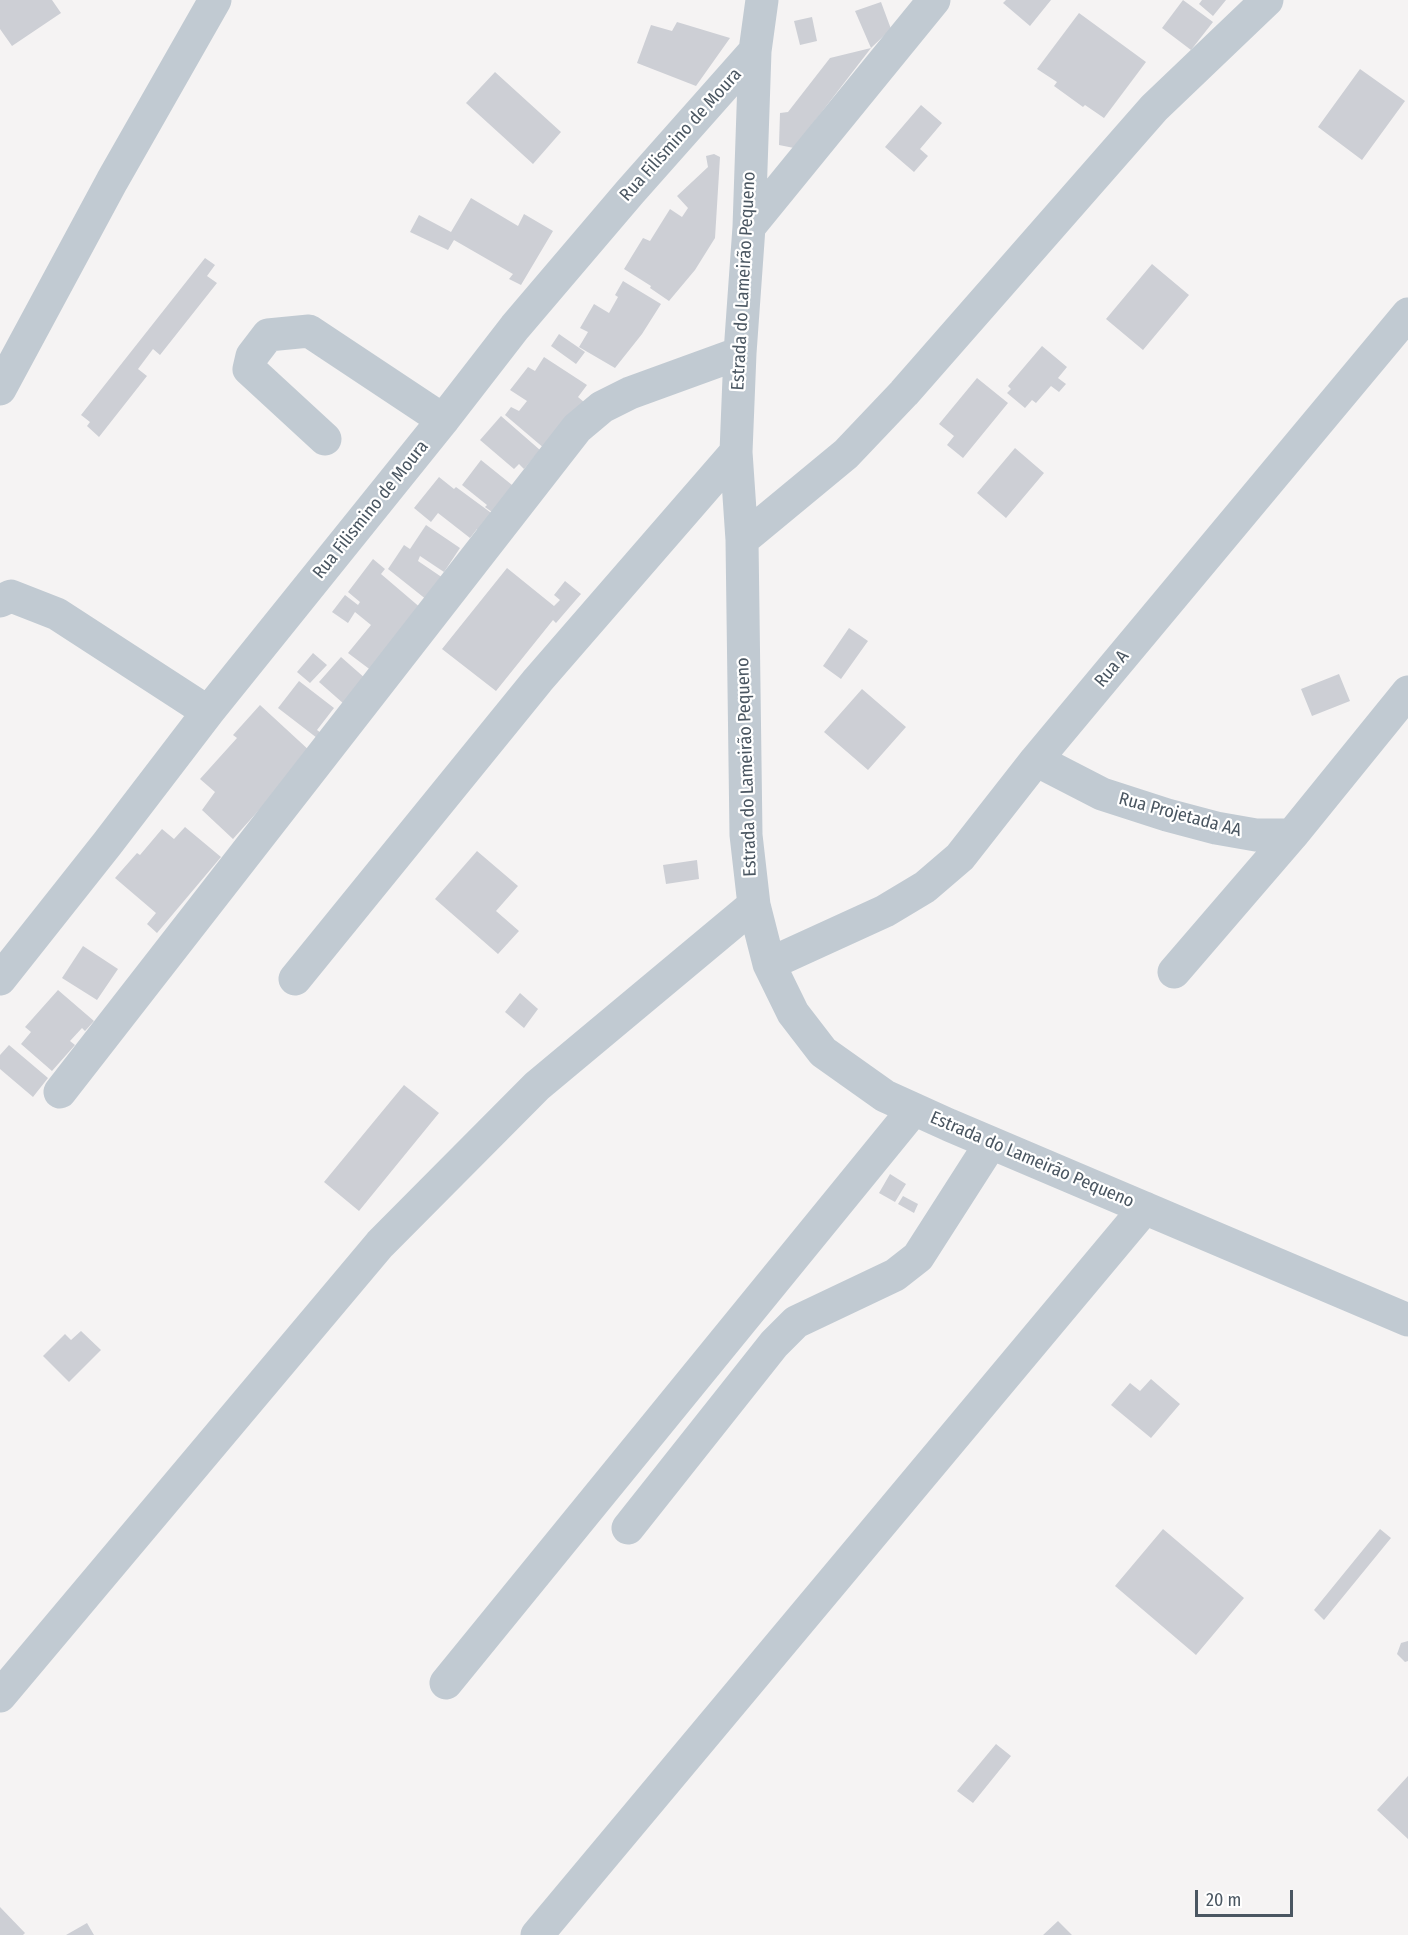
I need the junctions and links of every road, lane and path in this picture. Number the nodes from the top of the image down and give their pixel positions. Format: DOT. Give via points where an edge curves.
graph roads {
  1 [pos="215,0"];
  2 [pos="762,0"];
  3 [pos="934,0"];
  4 [pos="1267,0"];
  5 [pos="755,51"];
  6 [pos="749,227"];
  7 [pos="1408,314"];
  8 [pos="740,353"];
  9 [pos="0,389"];
  10 [pos="443,420"];
  11 [pos="325,439"];
  12 [pos="736,452"];
  13 [pos="742,540"];
  14 [pos="0,601"];
  15 [pos="1408,692"];
  16 [pos="208,712"];
  17 [pos="1036,760"];
  18 [pos="1292,835"];
  19 [pos="753,905"];
  20 [pos="769,964"];
  21 [pos="2,972"];
  22 [pos="1174,972"];
  23 [pos="295,979"];
  24 [pos="60,1092"];
  25 [pos="914,1109"];
  26 [pos="991,1143"];
  27 [pos="1144,1208"];
  28 [pos="1408,1320"];
  29 [pos="628,1528"];
  30 [pos="446,1683"];
  31 [pos="0,1696"];
  32 [pos="537,1935"];
  1 -- 9 [label="street"];
  2 -- 5 [label="street, Estrada do Lameirão Pequeno"];
  3 -- 6 [label="street"];
  4 -- 13 [label="street" via="1154,108 846,454"];
  5 -- 6 [label="street, Estrada do Lameirão Pequeno"];
  5 -- 10 [label="street, Rua Filismino de Moura" via="530,309"];
  6 -- 8 [label="street, Estrada do Lameirão Pequeno"];
  7 -- 17 [label="street, Rua A"];
  8 -- 12 [label="street, Estrada do Lameirão Pequeno"];
  8 -- 24 [label="street" via="630,393 602,407 578,428"];
  10 -- 11 [label="street" via="309,331 268,336 252,356 249,369"];
  10 -- 16 [label="street, Rua Filismino de Moura"];
  12 -- 13 [label="street, Estrada do Lameirão Pequeno"];
  12 -- 23 [label="street" via="538,680"];
  13 -- 19 [label="street, Estrada do Lameirão Pequeno" via="746,835"];
  14 -- 16 [label="street" via="11,596 57,614"];
  15 -- 18 [label="street"];
  16 -- 21 [label="street, Rua Filismino de Moura"];
  17 -- 18 [label="street, Rua Projetada AA" via="1102,794 1167,815 1256,835"];
  17 -- 20 [label="street, Rua A" via="960,857 925,887 885,911"];
  18 -- 22 [label="street"];
  19 -- 20 [label="street, Estrada do Lameirão Pequeno"];
  19 -- 31 [label="street" via="537,1086 380,1244"];
  20 -- 25 [label="street, Estrada do Lameirão Pequeno" via="793,1013 823,1052 885,1096"];
  25 -- 26 [label="street, Estrada do Lameirão Pequeno"];
  25 -- 30 [label="street"];
  26 -- 27 [label="street, Estrada do Lameirão Pequeno"];
  26 -- 29 [label="street" via="918,1257 895,1275 796,1322 774,1344"];
  27 -- 28 [label="street, Estrada do Lameirão Pequeno"];
  27 -- 32 [label="street"];
}
